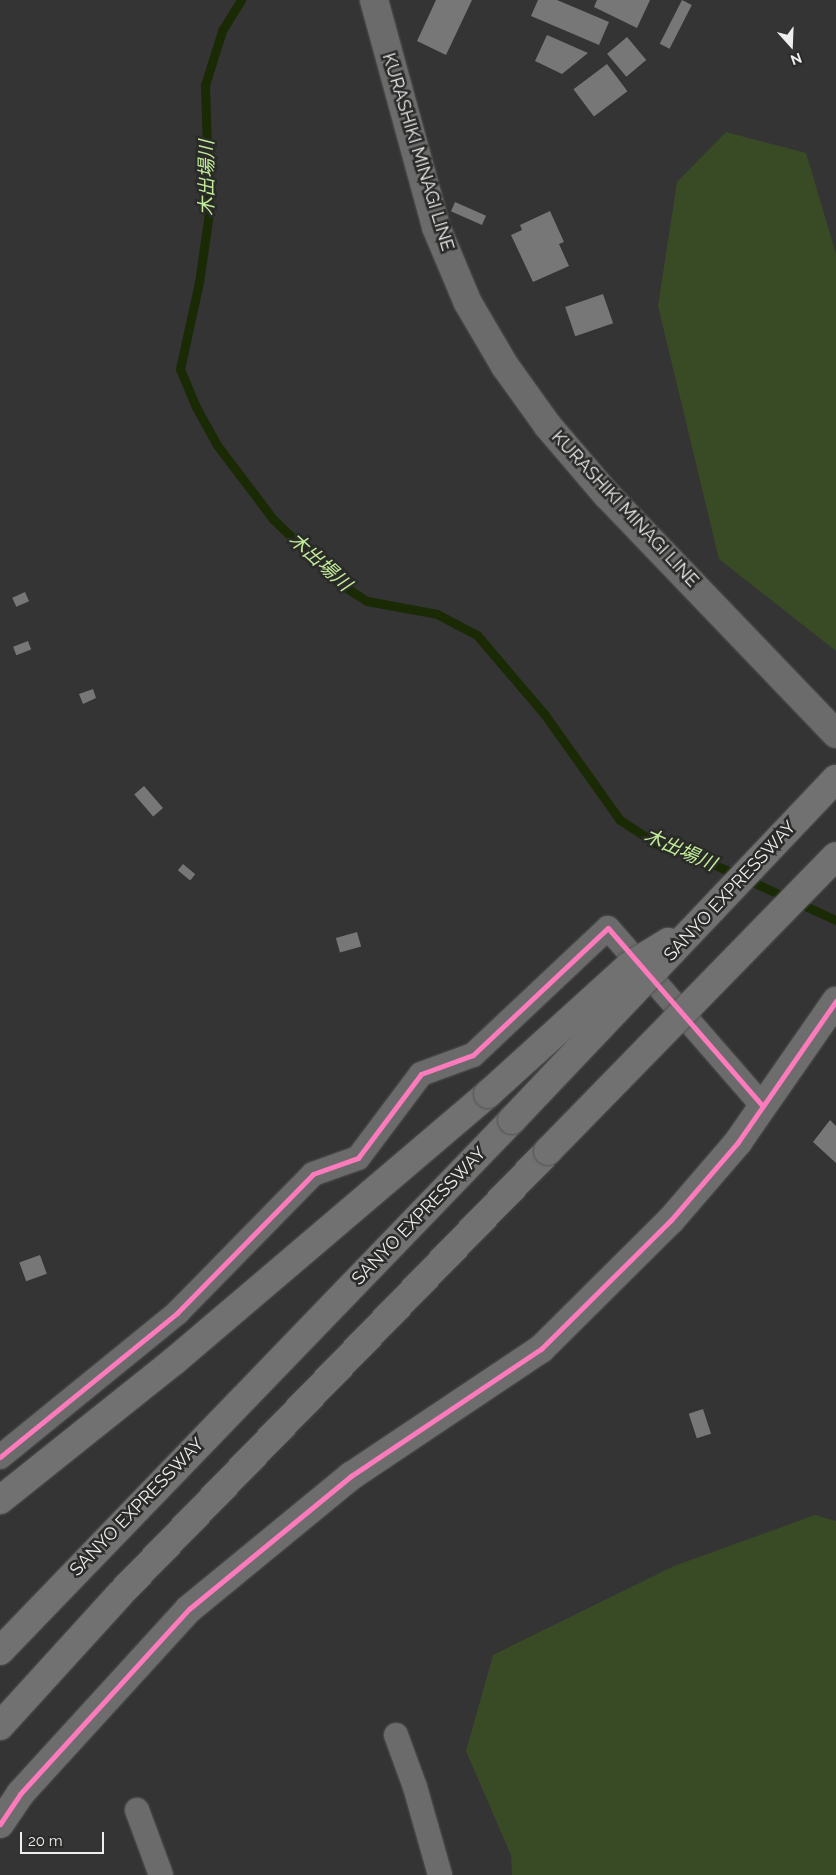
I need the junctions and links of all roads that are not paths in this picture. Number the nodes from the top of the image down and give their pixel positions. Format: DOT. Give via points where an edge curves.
graph roads {
  1 [pos="374,0"];
  2 [pos="836,734"];
  3 [pos="836,779"];
  4 [pos="836,856"];
  5 [pos="700,923"];
  6 [pos="836,1001"];
  7 [pos="763,1106"];
  8 [pos="0,1457"];
  9 [pos="0,1500"];
  10 [pos="120,1596"];
  11 [pos="0,1651"];
  12 [pos="0,1726"];
  13 [pos="396,1735"];
  14 [pos="0,1744"];
  15 [pos="136,1810"];
  16 [pos="0,1824"];
  17 [pos="161,1875"];
  18 [pos="440,1875"];
  1 -- 2 [label="main road, KURASHIKI MINAGI LINE" via="436,227 468,303 505,366 548,426 607,495"];
  3 -- 5 [label="highway, SANYO EXPRESSWAY, bridge"];
  4 -- 10 [label="highway, bridge"];
  5 -- 9 [label="highway, bridge" via="629,966 488,1094 181,1356"];
  5 -- 11 [label="highway, SANYO EXPRESSWAY, bridge"];
  6 -- 7 [label="street"];
  7 -- 8 [label="street" via="608,928 473,1055 421,1074 358,1158 313,1174 177,1313"];
  7 -- 16 [label="street" via="738,1142 671,1220 540,1349 350,1476 188,1609 20,1794"];
  10 -- 12 [label="highway"];
  10 -- 14 [label="highway"];
  13 -- 18 [label="street" via="415,1786"];
  15 -- 17 [label="street"];
}
